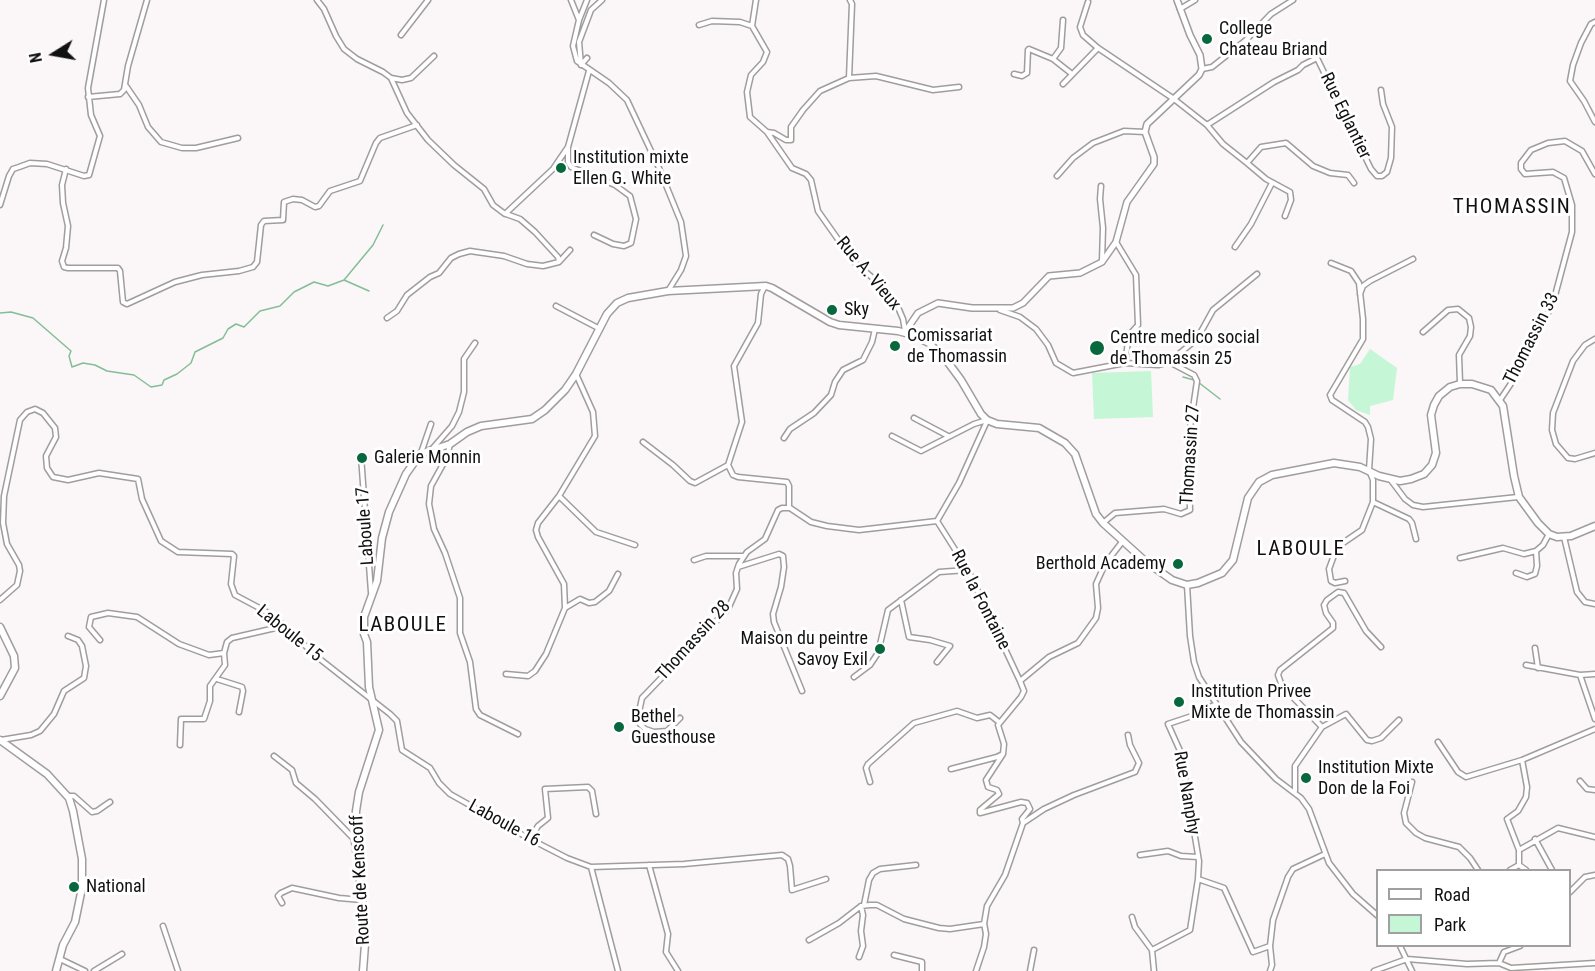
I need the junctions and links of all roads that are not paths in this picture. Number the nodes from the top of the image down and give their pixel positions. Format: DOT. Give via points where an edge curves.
graph roads {
  1 [pos="104,0"];
  2 [pos="147,0"];
  3 [pos="428,0"];
  4 [pos="571,0"];
  5 [pos="587,0"];
  6 [pos="602,0"];
  7 [pos="756,0"];
  8 [pos="1176,0"];
  9 [pos="1195,0"];
  10 [pos="1293,0"];
  11 [pos="317,1"];
  12 [pos="853,1"];
  13 [pos="1088,2"];
  14 [pos="1179,10"];
  15 [pos="579,20"];
  16 [pos="1063,20"];
  17 [pos="1595,22"];
  18 [pos="699,26"];
  19 [pos="752,26"];
  20 [pos="401,35"];
  21 [pos="1098,48"];
  22 [pos="434,56"];
  23 [pos="587,58"];
  24 [pos="1053,59"];
  25 [pos="581,66"];
  26 [pos="1202,69"];
  27 [pos="589,71"];
  28 [pos="1014,74"];
  29 [pos="1072,74"];
  30 [pos="391,78"];
  31 [pos="849,78"];
  32 [pos="1062,84"];
  33 [pos="126,86"];
  34 [pos="959,87"];
  35 [pos="1381,90"];
  36 [pos="88,97"];
  37 [pos="1174,99"];
  38 [pos="1595,122"];
  39 [pos="417,125"];
  40 [pos="1208,125"];
  41 [pos="767,132"];
  42 [pos="1145,132"];
  43 [pos="238,138"];
  44 [pos="568,147"];
  45 [pos="1247,163"];
  46 [pos="66,169"];
  47 [pos="1595,174"];
  48 [pos="1057,176"];
  49 [pos="1272,183"];
  50 [pos="1354,183"];
  51 [pos="1101,186"];
  52 [pos="0,205"];
  53 [pos="505,214"];
  54 [pos="1285,216"];
  55 [pos="594,235"];
  56 [pos="1116,243"];
  57 [pos="1236,247"];
  58 [pos="570,250"];
  59 [pos="1413,259"];
  60 [pos="560,262"];
  61 [pos="1102,262"];
  62 [pos="1331,263"];
  63 [pos="1257,274"];
  64 [pos="766,286"];
  65 [pos="668,291"];
  66 [pos="1360,294"];
  67 [pos="556,306"];
  68 [pos="1000,310"];
  69 [pos="387,318"];
  70 [pos="600,329"];
  71 [pos="875,329"];
  72 [pos="905,332"];
  73 [pos="1423,332"];
  74 [pos="1595,339"];
  75 [pos="475,343"];
  76 [pos="1169,362"];
  77 [pos="1125,363"];
  78 [pos="576,374"];
  79 [pos="1460,384"];
  80 [pos="1500,400"];
  81 [pos="914,418"];
  82 [pos="987,420"];
  83 [pos="430,424"];
  84 [pos="892,436"];
  85 [pos="948,437"];
  86 [pos="784,438"];
  87 [pos="643,442"];
  88 [pos="450,444"];
  89 [pos="431,449"];
  90 [pos="1595,453"];
  91 [pos="420,454"];
  92 [pos="361,456"];
  93 [pos="728,465"];
  94 [pos="1369,470"];
  95 [pos="1390,478"];
  96 [pos="559,496"];
  97 [pos="1519,497"];
  98 [pos="1373,502"];
  99 [pos="789,508"];
  100 [pos="937,521"];
  101 [pos="1103,523"];
  102 [pos="1595,526"];
  103 [pos="1549,534"];
  104 [pos="1564,537"];
  105 [pos="1416,539"];
  106 [pos="1122,542"];
  107 [pos="635,545"];
  108 [pos="1536,552"];
  109 [pos="744,556"];
  110 [pos="1460,558"];
  111 [pos="694,560"];
  112 [pos="738,567"];
  113 [pos="968,570"];
  114 [pos="1516,573"];
  115 [pos="618,574"];
  116 [pos="1345,581"];
  117 [pos="1187,585"];
  118 [pos="371,596"];
  119 [pos="0,600"];
  120 [pos="901,600"];
  121 [pos="1595,604"];
  122 [pos="565,608"];
  123 [pos="285,626"];
  124 [pos="0,627"];
  125 [pos="68,636"];
  126 [pos="100,640"];
  127 [pos="1381,647"];
  128 [pos="1535,648"];
  129 [pos="224,653"];
  130 [pos="937,662"];
  131 [pos="1526,665"];
  132 [pos="1539,668"];
  133 [pos="506,674"];
  134 [pos="1595,674"];
  135 [pos="1580,675"];
  136 [pos="855,676"];
  137 [pos="217,679"];
  138 [pos="1020,681"];
  139 [pos="802,691"];
  140 [pos="0,696"];
  141 [pos="372,701"];
  142 [pos="1216,704"];
  143 [pos="239,711"];
  144 [pos="680,718"];
  145 [pos="1595,718"];
  146 [pos="1399,720"];
  147 [pos="999,722"];
  148 [pos="1322,727"];
  149 [pos="1595,729"];
  150 [pos="518,734"];
  151 [pos="1128,735"];
  152 [pos="0,740"];
  153 [pos="1437,742"];
  154 [pos="180,745"];
  155 [pos="1003,754"];
  156 [pos="274,756"];
  157 [pos="1522,760"];
  158 [pos="951,769"];
  159 [pos="1580,781"];
  160 [pos="870,782"];
  161 [pos="1412,782"];
  162 [pos="1595,790"];
  163 [pos="1295,792"];
  164 [pos="67,796"];
  165 [pos="110,802"];
  166 [pos="596,814"];
  167 [pos="1023,823"];
  168 [pos="1595,837"];
  169 [pos="530,839"];
  170 [pos="1535,839"];
  171 [pos="356,841"];
  172 [pos="1519,850"];
  173 [pos="1325,854"];
  174 [pos="1140,855"];
  175 [pos="1198,857"];
  176 [pos="915,864"];
  177 [pos="649,865"];
  178 [pos="1519,865"];
  179 [pos="591,867"];
  180 [pos="1477,869"];
  181 [pos="1512,869"];
  182 [pos="1525,869"];
  183 [pos="1551,869"];
  184 [pos="1595,875"];
  185 [pos="826,879"];
  186 [pos="1198,879"];
  187 [pos="1571,890"];
  188 [pos="362,900"];
  189 [pos="282,903"];
  190 [pos="862,906"];
  191 [pos="1376,915"];
  192 [pos="1132,917"];
  193 [pos="984,923"];
  194 [pos="163,926"];
  195 [pos="809,940"];
  196 [pos="1270,946"];
  197 [pos="1401,947"];
  198 [pos="1515,947"];
  199 [pos="1034,950"];
  200 [pos="1152,950"];
  201 [pos="122,954"];
  202 [pos="894,955"];
  203 [pos="859,957"];
  204 [pos="60,959"];
  205 [pos="1407,959"];
  206 [pos="1499,963"];
  207 [pos="1595,963"];
  208 [pos="1560,964"];
  209 [pos="56,971"];
  210 [pos="85,971"];
  211 [pos="94,971"];
  212 [pos="178,971"];
  213 [pos="363,971"];
  214 [pos="618,971"];
  215 [pos="678,971"];
  216 [pos="922,971"];
  217 [pos="976,971"];
  218 [pos="1030,971"];
  219 [pos="1154,971"];
  220 [pos="1270,971"];
  221 [pos="1374,971"];
  222 [pos="1412,971"];
  223 [pos="1561,971"];
  1 -- 36 [label="street"];
  2 -- 33 [label="street"];
  3 -- 20 [label="street"];
  4 -- 15 [label="street"];
  5 -- 15 [label="street"];
  6 -- 25 [label="street" via="591,10 579,42"];
  7 -- 19 [label="street"];
  8 -- 14 [label="street"];
  9 -- 14 [label="street"];
  10 -- 26 [label="street" via="1271,14 1212,67"];
  11 -- 30 [label="street" via="339,43 357,59"];
  12 -- 31 [label="street"];
  13 -- 21 [label="street" via="1081,32"];
  14 -- 26 [label="street" via="1200,55"];
  15 -- 25 [label="street" via="573,54"];
  16 -- 24 [label="street" via="1061,48"];
  17 -- 38 [label="street" via="1581,43 1570,81"];
  18 -- 19 [label="street" via="712,21"];
  19 -- 41 [label="street, Rue A. Vieux" via="766,52 751,75 747,92 750,117"];
  21 -- 29 [label="street"];
  21 -- 37 [label="street"];
  22 -- 30 [label="street" via="411,78"];
  23 -- 25 [label="street"];
  24 -- 28 [label="street" via="1029,49 1027,73"];
  24 -- 29 [label="street"];
  25 -- 27 [label="street"];
  26 -- 37 [label="street"];
  27 -- 44 [label="street"];
  27 -- 65 [label="street" via="627,100 681,222 686,255"];
  29 -- 32 [label="street"];
  30 -- 39 [label="street"];
  31 -- 34 [label="street" via="876,75 933,90"];
  31 -- 41 [label="street" via="820,91 792,127 791,140"];
  33 -- 36 [label="street" via="120,94"];
  33 -- 43 [label="street" via="160,142 196,148"];
  35 -- 40 [label="street, Rue Eglantier" via="1392,141 1389,165 1382,176 1371,169 1317,58"];
  36 -- 46 [label="street" via="100,136 89,175"];
  37 -- 40 [label="street"];
  37 -- 42 [label="street" via="1147,124"];
  39 -- 46 [label="street" via="380,138 360,181 330,191 319,206 293,199 284,202 282,220 264,221 261,225 253,267 175,282 127,304 123,302 118,268 64,267 68,226 62,185"];
  39 -- 53 [label="street"];
  40 -- 45 [label="street" via="1223,144"];
  41 -- 72 [label="street, Rue A. Vieux" via="792,168 811,180 818,211 854,262 897,305"];
  42 -- 48 [label="street" via="1124,131 1093,143"];
  42 -- 56 [label="street" via="1154,164 1127,202"];
  44 -- 53 [label="street" via="553,169"];
  44 -- 55 [label="street" via="571,167 615,185 630,196 636,219 631,243 613,244"];
  45 -- 49 [label="street"];
  45 -- 50 [label="street" via="1261,147 1286,143 1313,166 1348,175"];
  46 -- 52 [label="street" via="30,163 13,170"];
  47 -- 80 [label="street, Thomassin 33" via="1582,151 1565,141 1531,150 1521,163 1525,174 1553,172 1564,178 1572,205 1572,232 1553,303"];
  49 -- 54 [label="street" via="1290,192"];
  49 -- 57 [label="street"];
  51 -- 61 [label="street"];
  53 -- 60 [label="street" via="520,219 535,232"];
  56 -- 61 [label="street"];
  56 -- 77 [label="street" via="1136,275 1138,325 1129,335"];
  58 -- 60 [label="street"];
  59 -- 66 [label="street" via="1370,281"];
  60 -- 69 [label="street" via="543,266 470,251 459,254 407,295"];
  61 -- 68 [label="street" via="1080,273 1049,276 1018,306"];
  62 -- 66 [label="street" via="1351,272 1359,283"];
  63 -- 76 [label="street" via="1213,310 1197,339"];
  64 -- 65 [label="main road"];
  64 -- 71 [label="main road" via="830,322"];
  64 -- 93 [label="street" via="761,294 758,323 734,366 742,422"];
  65 -- 70 [label="main road" via="617,303"];
  66 -- 94 [label="street" via="1363,339 1330,395 1368,427"];
  67 -- 70 [label="street"];
  68 -- 72 [label="street" via="938,303 918,313"];
  68 -- 77 [label="street" via="1020,317 1036,329 1056,363 1073,373"];
  70 -- 78 [label="main road"];
  71 -- 72 [label="main road"];
  71 -- 86 [label="street" via="862,360 843,370 831,395"];
  72 -- 82 [label="main road" via="929,343 947,362"];
  73 -- 79 [label="street" via="1448,310 1458,309 1469,318 1470,336 1459,355"];
  74 -- 90 [label="street" via="1573,361 1553,413 1552,430 1556,444 1568,458"];
  75 -- 89 [label="street" via="464,359 464,392 459,412"];
  76 -- 77 [label="street"];
  76 -- 101 [label="street, Thomassin 27" via="1194,375 1197,381 1188,442 1190,510 1181,514 1164,508 1116,513"];
  78 -- 88 [label="main road" via="565,390 532,419 481,426"];
  78 -- 96 [label="street" via="596,429"];
  79 -- 80 [label="main road" via="1491,390"];
  79 -- 95 [label="main road" via="1450,387 1434,405 1431,415 1436,453 1432,465 1424,474 1411,479"];
  80 -- 97 [label="main road"];
  81 -- 85 [label="street"];
  82 -- 85 [label="street"];
  82 -- 100 [label="street"];
  82 -- 101 [label="main road" via="1039,428 1065,443 1075,454 1096,514"];
  83 -- 91 [label="street"];
  84 -- 85 [label="street" via="919,451"];
  87 -- 93 [label="street" via="690,482"];
  88 -- 89 [label="main road"];
  88 -- 150 [label="street" via="431,486 429,504 434,529 460,598 460,633 470,662 476,709 480,715"];
  89 -- 91 [label="main road"];
  91 -- 118 [label="main road, Route de Kenscoff" via="389,512"];
  92 -- 118 [label="street, Laboule 17"];
  93 -- 99 [label="street" via="738,477 787,482"];
  94 -- 95 [label="main road"];
  94 -- 98 [label="street"];
  94 -- 117 [label="main road" via="1330,463 1272,475 1259,482 1248,498 1233,560 1222,573"];
  95 -- 97 [label="street" via="1405,500 1423,507"];
  96 -- 107 [label="street" via="596,532"];
  96 -- 122 [label="street" via="536,530 564,584"];
  97 -- 103 [label="main road"];
  98 -- 105 [label="street" via="1408,519"];
  98 -- 116 [label="street" via="1362,530 1337,547 1332,559 1331,581"];
  99 -- 100 [label="street" via="812,522 859,530"];
  99 -- 109 [label="street, Thomassin 28" via="778,510 765,539"];
  100 -- 113 [label="street, Rue la Fontaine"];
  101 -- 106 [label="main road"];
  102 -- 104 [label="main road"];
  103 -- 104 [label="main road"];
  103 -- 108 [label="street"];
  104 -- 121 [label="street" via="1577,592 1585,602"];
  106 -- 117 [label="main road" via="1172,580"];
  106 -- 138 [label="street" via="1096,584 1096,618 1078,643 1049,657"];
  108 -- 110 [label="street" via="1524,554 1503,548"];
  108 -- 114 [label="street" via="1534,574 1527,577"];
  109 -- 111 [label="street" via="706,556"];
  109 -- 112 [label="street, Thomassin 28"];
  112 -- 139 [label="street" via="783,556 774,622"];
  112 -- 144 [label="street, Thomassin 28" via="737,589 728,609 642,698 640,724 645,729 666,731"];
  113 -- 120 [label="street" via="939,572"];
  113 -- 138 [label="street, Rue la Fontaine"];
  115 -- 122 [label="street" via="609,591 595,602 580,599"];
  117 -- 142 [label="street" via="1194,662"];
  118 -- 141 [label="main road, Route de Kenscoff" via="363,634"];
  119 -- 123 [label="street, Laboule 15" via="17,585 20,571 7,544 4,496 20,420 35,409 55,428 56,437 46,456 53,477 68,480 99,473 138,479 160,541 178,552 232,554 235,559 231,584 235,595"];
  120 -- 130 [label="street" via="909,637 950,646"];
  120 -- 136 [label="street" via="886,613 878,653"];
  122 -- 133 [label="street" via="536,671 528,676"];
  123 -- 129 [label="street" via="232,638"];
  123 -- 141 [label="street, Laboule 15"];
  124 -- 140 [label="main road" via="14,656 15,668"];
  125 -- 152 [label="street" via="82,646 84,678 64,691 40,731"];
  126 -- 129 [label="street" via="89,627 91,617 108,613 136,617 179,644 209,655"];
  127 -- 148 [label="street" via="1366,631 1344,593 1338,592 1327,600 1324,605 1332,628 1278,675 1282,686"];
  128 -- 132 [label="street"];
  129 -- 137 [label="street" via="225,665"];
  131 -- 132 [label="street"];
  132 -- 135 [label="street"];
  134 -- 135 [label="street"];
  135 -- 145 [label="street"];
  137 -- 143 [label="street" via="242,687"];
  137 -- 154 [label="street" via="210,686 204,718 181,718"];
  138 -- 147 [label="street" via="1022,697"];
  141 -- 169 [label="street, Laboule 16" via="397,721 402,750 430,768 450,794"];
  141 -- 171 [label="main road, Route de Kenscoff" via="379,730 359,792"];
  142 -- 163 [label="street" via="1256,759"];
  142 -- 175 [label="street, Rue Nanphy" via="1168,724 1181,753"];
  146 -- 148 [label="street" via="1381,738 1372,741 1366,740 1346,714"];
  147 -- 155 [label="street"];
  147 -- 160 [label="street" via="990,715 977,718 957,711 914,723 868,764"];
  148 -- 163 [label="street" via="1295,766"];
  149 -- 157 [label="street"];
  151 -- 167 [label="street" via="1139,763 1135,772 1044,809"];
  152 -- 164 [label="main road" via="47,774"];
  153 -- 157 [label="street" via="1463,776"];
  155 -- 158 [label="street"];
  155 -- 167 [label="street" via="986,780 988,787 999,794 979,812 1027,803 1030,809"];
  156 -- 171 [label="street" via="292,770 296,783"];
  157 -- 172 [label="street" via="1526,796 1518,811 1507,819"];
  159 -- 162 [label="street" via="1587,789"];
  161 -- 180 [label="street" via="1404,813 1406,823 1425,838 1459,847"];
  163 -- 173 [label="street" via="1309,809"];
  164 -- 165 [label="street" via="74,796 92,812"];
  164 -- 204 [label="main road" via="83,875 75,922"];
  166 -- 169 [label="street" via="588,787 545,789 548,818"];
  167 -- 193 [label="street"];
  168 -- 170 [label="street" via="1558,828"];
  169 -- 179 [label="street, Laboule 16"];
  170 -- 172 [label="street"];
  170 -- 183 [label="street"];
  171 -- 188 [label="main road, Route de Kenscoff"];
  172 -- 178 [label="street"];
  173 -- 191 [label="street" via="1353,894"];
  173 -- 196 [label="street" via="1293,869 1288,877 1273,920"];
  174 -- 175 [label="street" via="1168,851"];
  175 -- 186 [label="street, Rue Nanphy"];
  176 -- 190 [label="street" via="873,873"];
  177 -- 179 [label="street, Laboule 16"];
  177 -- 185 [label="street, Laboule 16" via="782,855 788,859 792,890"];
  177 -- 215 [label="street" via="668,934 666,952"];
  178 -- 181 [label="street"];
  178 -- 182 [label="street"];
  179 -- 214 [label="street"];
  184 -- 187 [label="street" via="1585,877"];
  186 -- 196 [label="street" via="1224,888 1253,952"];
  186 -- 200 [label="street, Rue Nanphy" via="1190,930"];
  188 -- 189 [label="street" via="292,888 280,893"];
  188 -- 213 [label="main road, Route de Kenscoff" via="366,931"];
  190 -- 193 [label="street" via="877,905 904,919 939,928"];
  190 -- 195 [label="street"];
  190 -- 203 [label="street" via="863,946"];
  192 -- 200 [label="street"];
  193 -- 217 [label="street" via="984,947"];
  194 -- 212 [label="street"];
  196 -- 220 [label="street"];
  197 -- 205 [label="street"];
  198 -- 206 [label="street" via="1504,952"];
  199 -- 218 [label="street"];
  200 -- 219 [label="street"];
  201 -- 211 [label="street"];
  202 -- 216 [label="street" via="921,962"];
  204 -- 209 [label="main road"];
  204 -- 210 [label="street"];
  205 -- 206 [label="street"];
  205 -- 221 [label="street"];
  205 -- 222 [label="street"];
  206 -- 208 [label="street" via="1511,968"];
  207 -- 208 [label="street"];
  208 -- 223 [label="street"];
}
